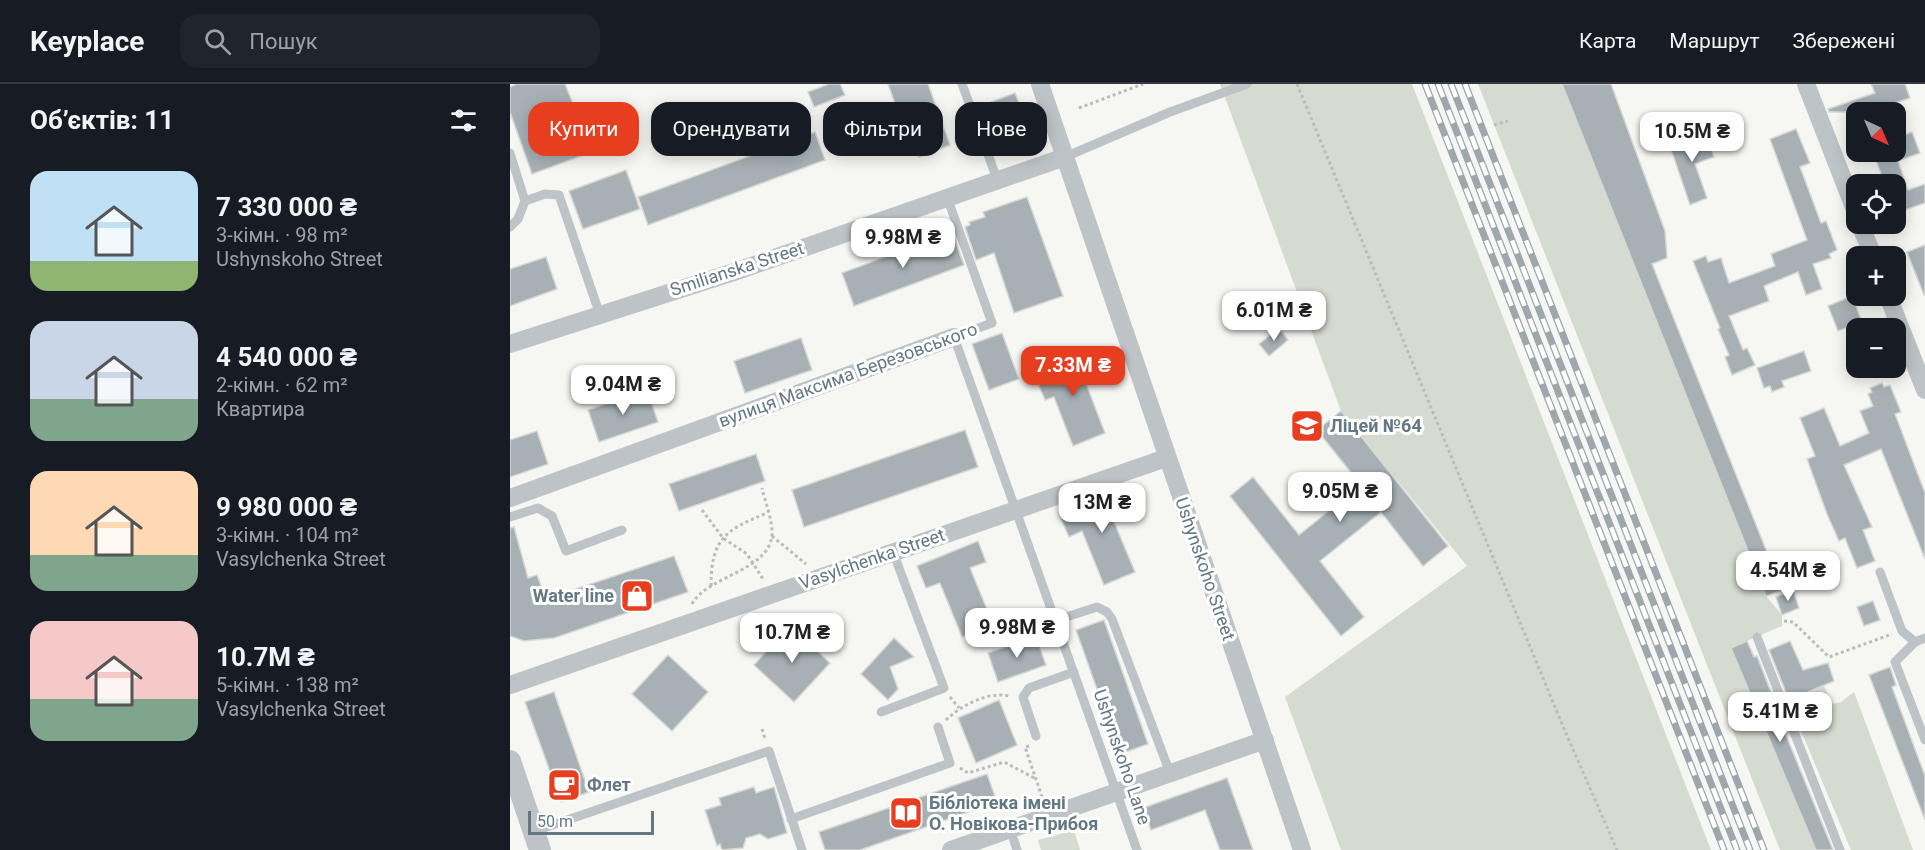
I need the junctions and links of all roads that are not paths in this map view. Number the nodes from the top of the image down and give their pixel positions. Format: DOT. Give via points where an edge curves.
graph roads {
  1 [pos="962,84"];
  2 [pos="1040,84"];
  3 [pos="1247,84"];
  4 [pos="1806,84"];
  5 [pos="510,153"];
  6 [pos="1065,157"];
  7 [pos="997,179"];
  8 [pos="1846,187"];
  9 [pos="947,197"];
  10 [pos="525,201"];
  11 [pos="510,227"];
  12 [pos="1892,306"];
  13 [pos="600,315"];
  14 [pos="954,337"];
  15 [pos="510,344"];
  16 [pos="1925,390"];
  17 [pos="1166,458"];
  18 [pos="510,498"];
  19 [pos="1017,509"];
  20 [pos="510,517"];
  21 [pos="622,530"];
  22 [pos="893,552"];
  23 [pos="1880,572"];
  24 [pos="1057,620"];
  25 [pos="1011,635"];
  26 [pos="1757,637"];
  27 [pos="1925,638"];
  28 [pos="1914,642"];
  29 [pos="1074,672"];
  30 [pos="510,685"];
  31 [pos="881,712"];
  32 [pos="938,727"];
  33 [pos="1036,735"];
  34 [pos="1265,740"];
  35 [pos="1925,740"];
  36 [pos="512,772"];
  37 [pos="1170,773"];
  38 [pos="1116,792"];
  39 [pos="791,819"];
  40 [pos="1010,829"];
  41 [pos="537,841"];
  42 [pos="802,850"];
  43 [pos="951,850"];
  44 [pos="1017,850"];
  45 [pos="1137,850"];
  46 [pos="1302,850"];
  47 [pos="1840,850"];
  1 -- 7 [label="lane"];
  2 -- 6 [label="street, Ushynskoho Street"];
  3 -- 6 [label="lane"];
  4 -- 8 [label="street"];
  5 -- 10 [label="lane"];
  6 -- 7 [label="street, Smilianska Street"];
  6 -- 17 [label="street, Ushynskoho Street"];
  7 -- 9 [label="street, Smilianska Street"];
  9 -- 13 [label="street, Smilianska Street"];
  9 -- 14 [label="lane, вулиця Максима Березовського" via="992,323"];
  10 -- 11 [label="lane"];
  10 -- 13 [label="lane" via="545,194 560,195"];
  12 -- 16 [label="street"];
  13 -- 15 [label="street, Smilianska Street"];
  14 -- 18 [label="street, вулиця Максима Березовського"];
  14 -- 19 [label="lane, Ushynskoho Lane"];
  17 -- 19 [label="street, Vasylchenka Street"];
  17 -- 34 [label="street, Ushynskoho Street"];
  19 -- 22 [label="street, Vasylchenka Street"];
  19 -- 24 [label="lane, Ushynskoho Lane"];
  20 -- 21 [label="lane" via="538,508 552,516 566,551"];
  22 -- 30 [label="street, Vasylchenka Street"];
  22 -- 31 [label="lane" via="944,688"];
  23 -- 28 [label="lane" via="1902,631"];
  24 -- 25 [label="lane"];
  24 -- 29 [label="lane, Ushynskoho Lane"];
  24 -- 37 [label="lane" via="1097,607 1112,619"];
  26 -- 47 [label="lane"];
  27 -- 28 [label="lane"];
  28 -- 35 [label="lane" via="1895,662"];
  29 -- 33 [label="lane" via="1029,688 1023,697"];
  29 -- 38 [label="lane, Ushynskoho Lane"];
  32 -- 39 [label="lane" via="950,763"];
  34 -- 37 [label="street"];
  34 -- 46 [label="street, Ushynskoho Street"];
  36 -- 41 [label="street"];
  37 -- 38 [label="street"];
  38 -- 40 [label="street"];
  38 -- 45 [label="lane, Ushynskoho Lane"];
  39 -- 41 [label="lane" via="769,751"];
  39 -- 42 [label="lane"];
  40 -- 43 [label="street"];
  40 -- 44 [label="lane"];
}
